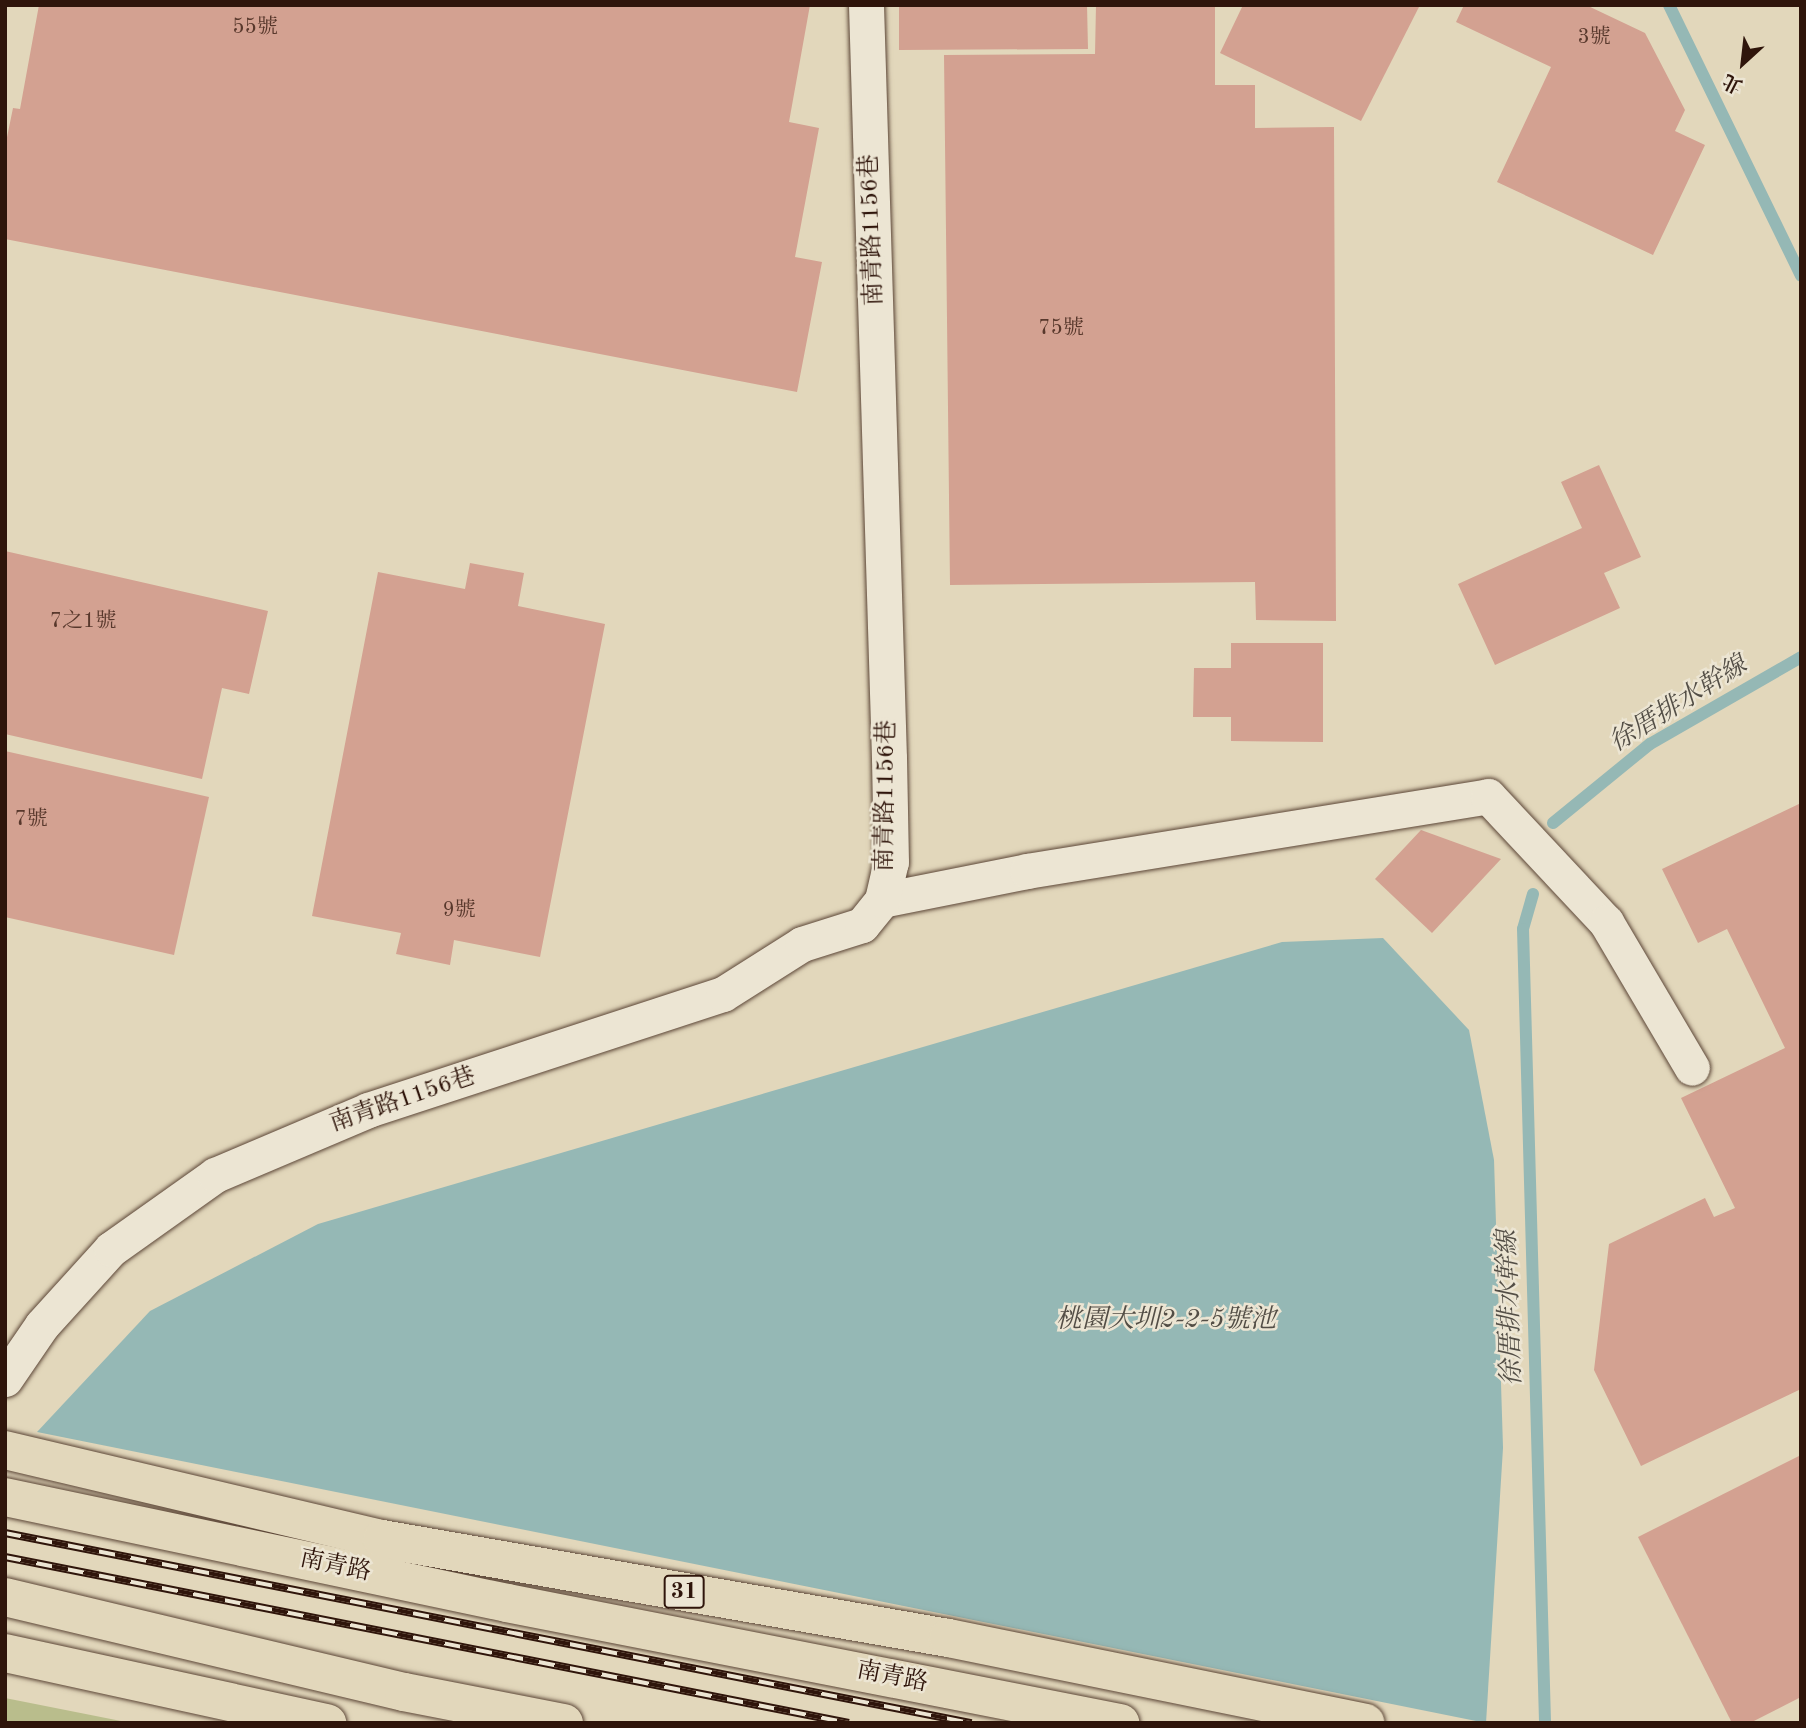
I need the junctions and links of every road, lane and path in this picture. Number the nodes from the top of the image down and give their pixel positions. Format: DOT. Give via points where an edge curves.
graph roads {
  1 [pos="866,5"];
  2 [pos="882,900"];
  3 [pos="1692,1068"];
  4 [pos="5,1379"];
  5 [pos="5,1450"];
  6 [pos="5,1497"];
  7 [pos="5,1597"];
  8 [pos="812,1615"];
  9 [pos="665,1634"];
  10 [pos="5,1653"];
  11 [pos="549,1721"];
  12 [pos="327,1723"];
  13 [pos="1120,1723"];
  14 [pos="1365,1723"];
  1 -- 2 [label="street, 南青路1156巷" via="891,862"];
  2 -- 3 [label="street" via="1027,871 1488,796 1606,922"];
  2 -- 4 [label="street, 南青路1156巷" via="862,925 802,944 723,994 368,1110 215,1175 111,1249 42,1325"];
  5 -- 8 [label="main road, 31" via="382,1539"];
  6 -- 9 [label="main road, 南青路 / 31"];
  7 -- 11 [label="main road" via="404,1692"];
  8 -- 9 [label="main road, 南青路"];
  8 -- 14 [label="main road, 31"];
  9 -- 13 [label="main road, 南青路 / 31"];
  10 -- 12 [label="main road"];
}
